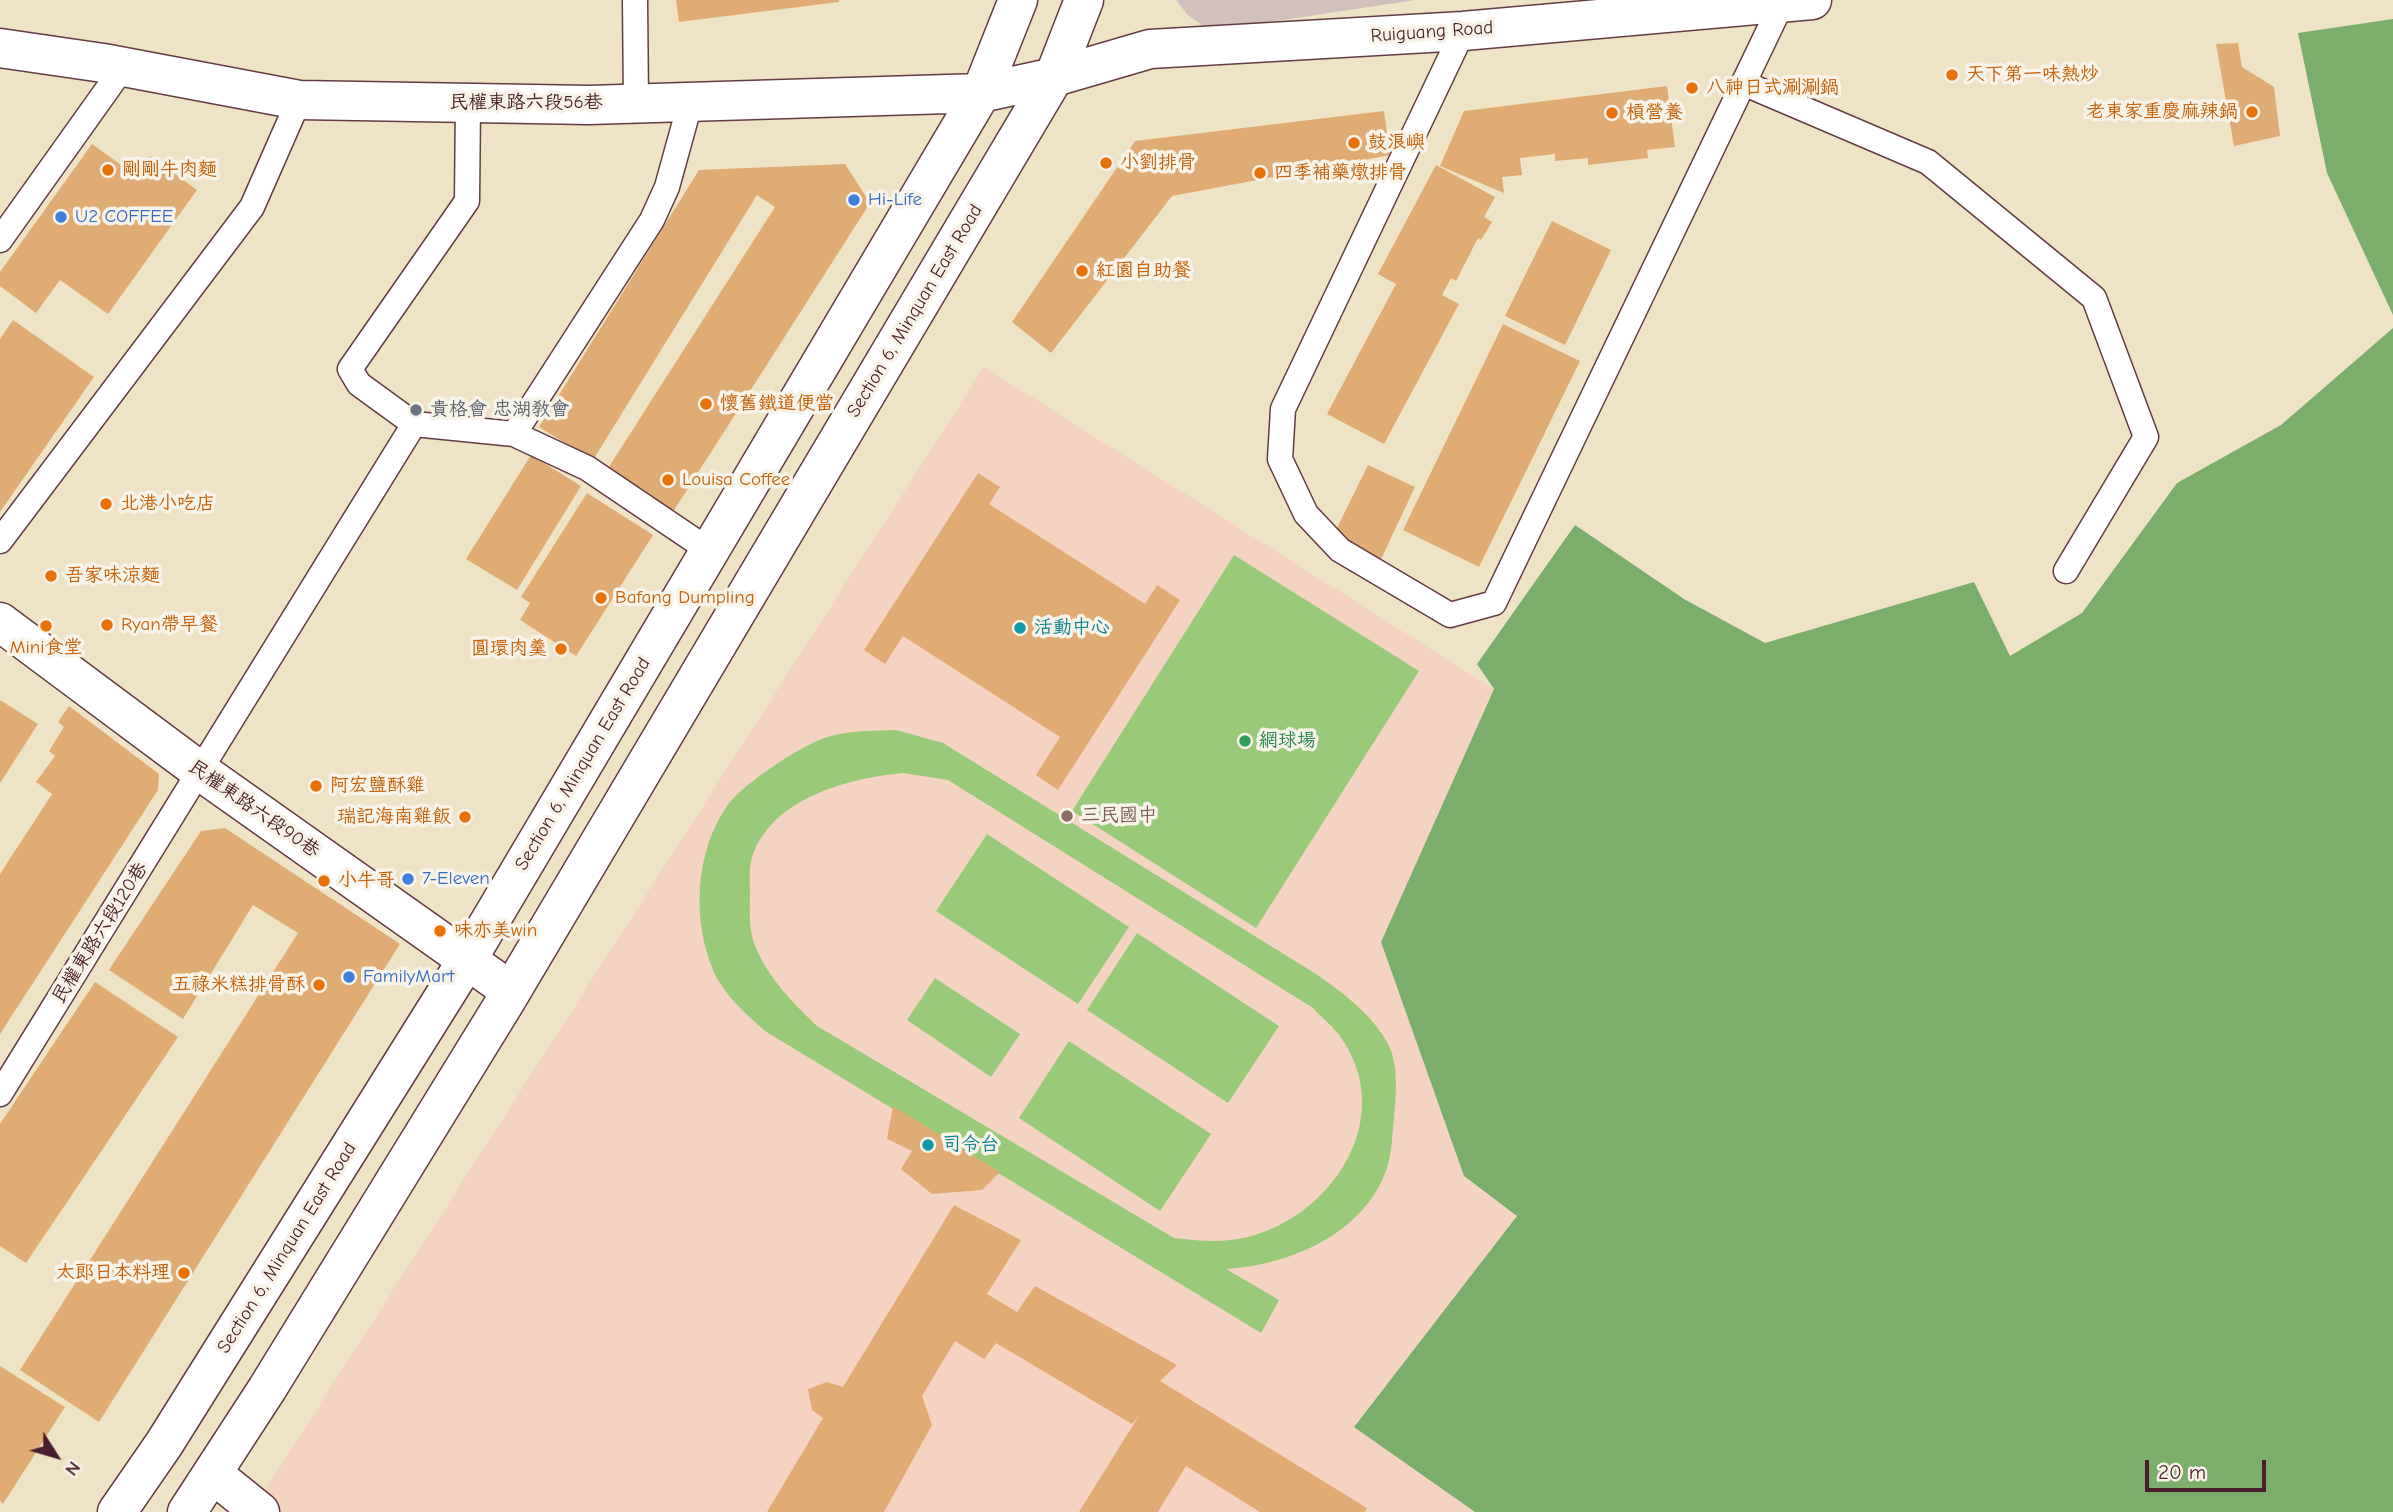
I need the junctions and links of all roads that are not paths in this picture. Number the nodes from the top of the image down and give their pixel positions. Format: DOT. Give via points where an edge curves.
graph roads {
  1 [pos="635,0"];
  2 [pos="1018,0"];
  3 [pos="1084,0"];
  4 [pos="1796,3"];
  5 [pos="1462,31"];
  6 [pos="0,48"];
  7 [pos="124,66"];
  8 [pos="1054,77"];
  9 [pos="1743,83"];
  10 [pos="981,93"];
  11 [pos="299,100"];
  12 [pos="691,100"];
  13 [pos="468,103"];
  14 [pos="636,103"];
  15 [pos="0,240"];
  16 [pos="414,424"];
  17 [pos="514,435"];
  18 [pos="0,541"];
  19 [pos="710,551"];
  20 [pos="2066,571"];
  21 [pos="0,622"];
  22 [pos="200,771"];
  23 [pos="467,960"];
  24 [pos="511,991"];
  25 [pos="0,1094"];
  26 [pos="213,1474"];
  27 [pos="117,1512"];
  28 [pos="187,1512"];
  29 [pos="260,1512"];
  1 -- 14 [label="lane"];
  2 -- 10 [label="main road, Section 6, Minquan East Road"];
  3 -- 8 [label="main road, Section 6, Minquan East Road"];
  4 -- 5 [label="main road, Ruiguang Road"];
  4 -- 9 [label="lane"];
  5 -- 8 [label="main road, Ruiguang Road" via="1150,49"];
  5 -- 9 [label="lane" via="1283,409 1280,459 1306,514 1340,550 1450,615 1494,603"];
  6 -- 7 [label="main road, 民權東路六段56巷"];
  7 -- 11 [label="main road, 民權東路六段56巷"];
  7 -- 15 [label="lane"];
  8 -- 10 [label="main road, 民權東路六段56巷"];
  8 -- 24 [label="main road, Section 6, Minquan East Road"];
  9 -- 20 [label="lane" via="1928,162 2094,298 2147,437"];
  10 -- 12 [label="main road, 民權東路六段56巷"];
  10 -- 19 [label="main road, Section 6, Minquan East Road"];
  11 -- 13 [label="main road, 民權東路六段56巷"];
  11 -- 18 [label="lane" via="252,207"];
  12 -- 14 [label="main road, 民權東路六段56巷"];
  12 -- 17 [label="lane" via="667,187 652,220"];
  13 -- 14 [label="main road, 民權東路六段56巷"];
  13 -- 16 [label="lane" via="467,201 350,369 359,384"];
  16 -- 17 [label="lane"];
  16 -- 22 [label="lane, 民權東路六段120巷"];
  17 -- 19 [label="lane" via="587,468"];
  19 -- 23 [label="main road, Section 6, Minquan East Road"];
  21 -- 22 [label="main road, 民權東路六段90巷"];
  22 -- 23 [label="main road, 民權東路六段90巷"];
  22 -- 25 [label="lane, 民權東路六段120巷"];
  23 -- 24 [label="main road, 民權東路六段90巷"];
  23 -- 27 [label="main road, Section 6, Minquan East Road" via="172,1433"];
  24 -- 26 [label="main road, Section 6, Minquan East Road"];
  26 -- 28 [label="main road, Section 6, Minquan East Road"];
  26 -- 29 [label="main road"];
}
